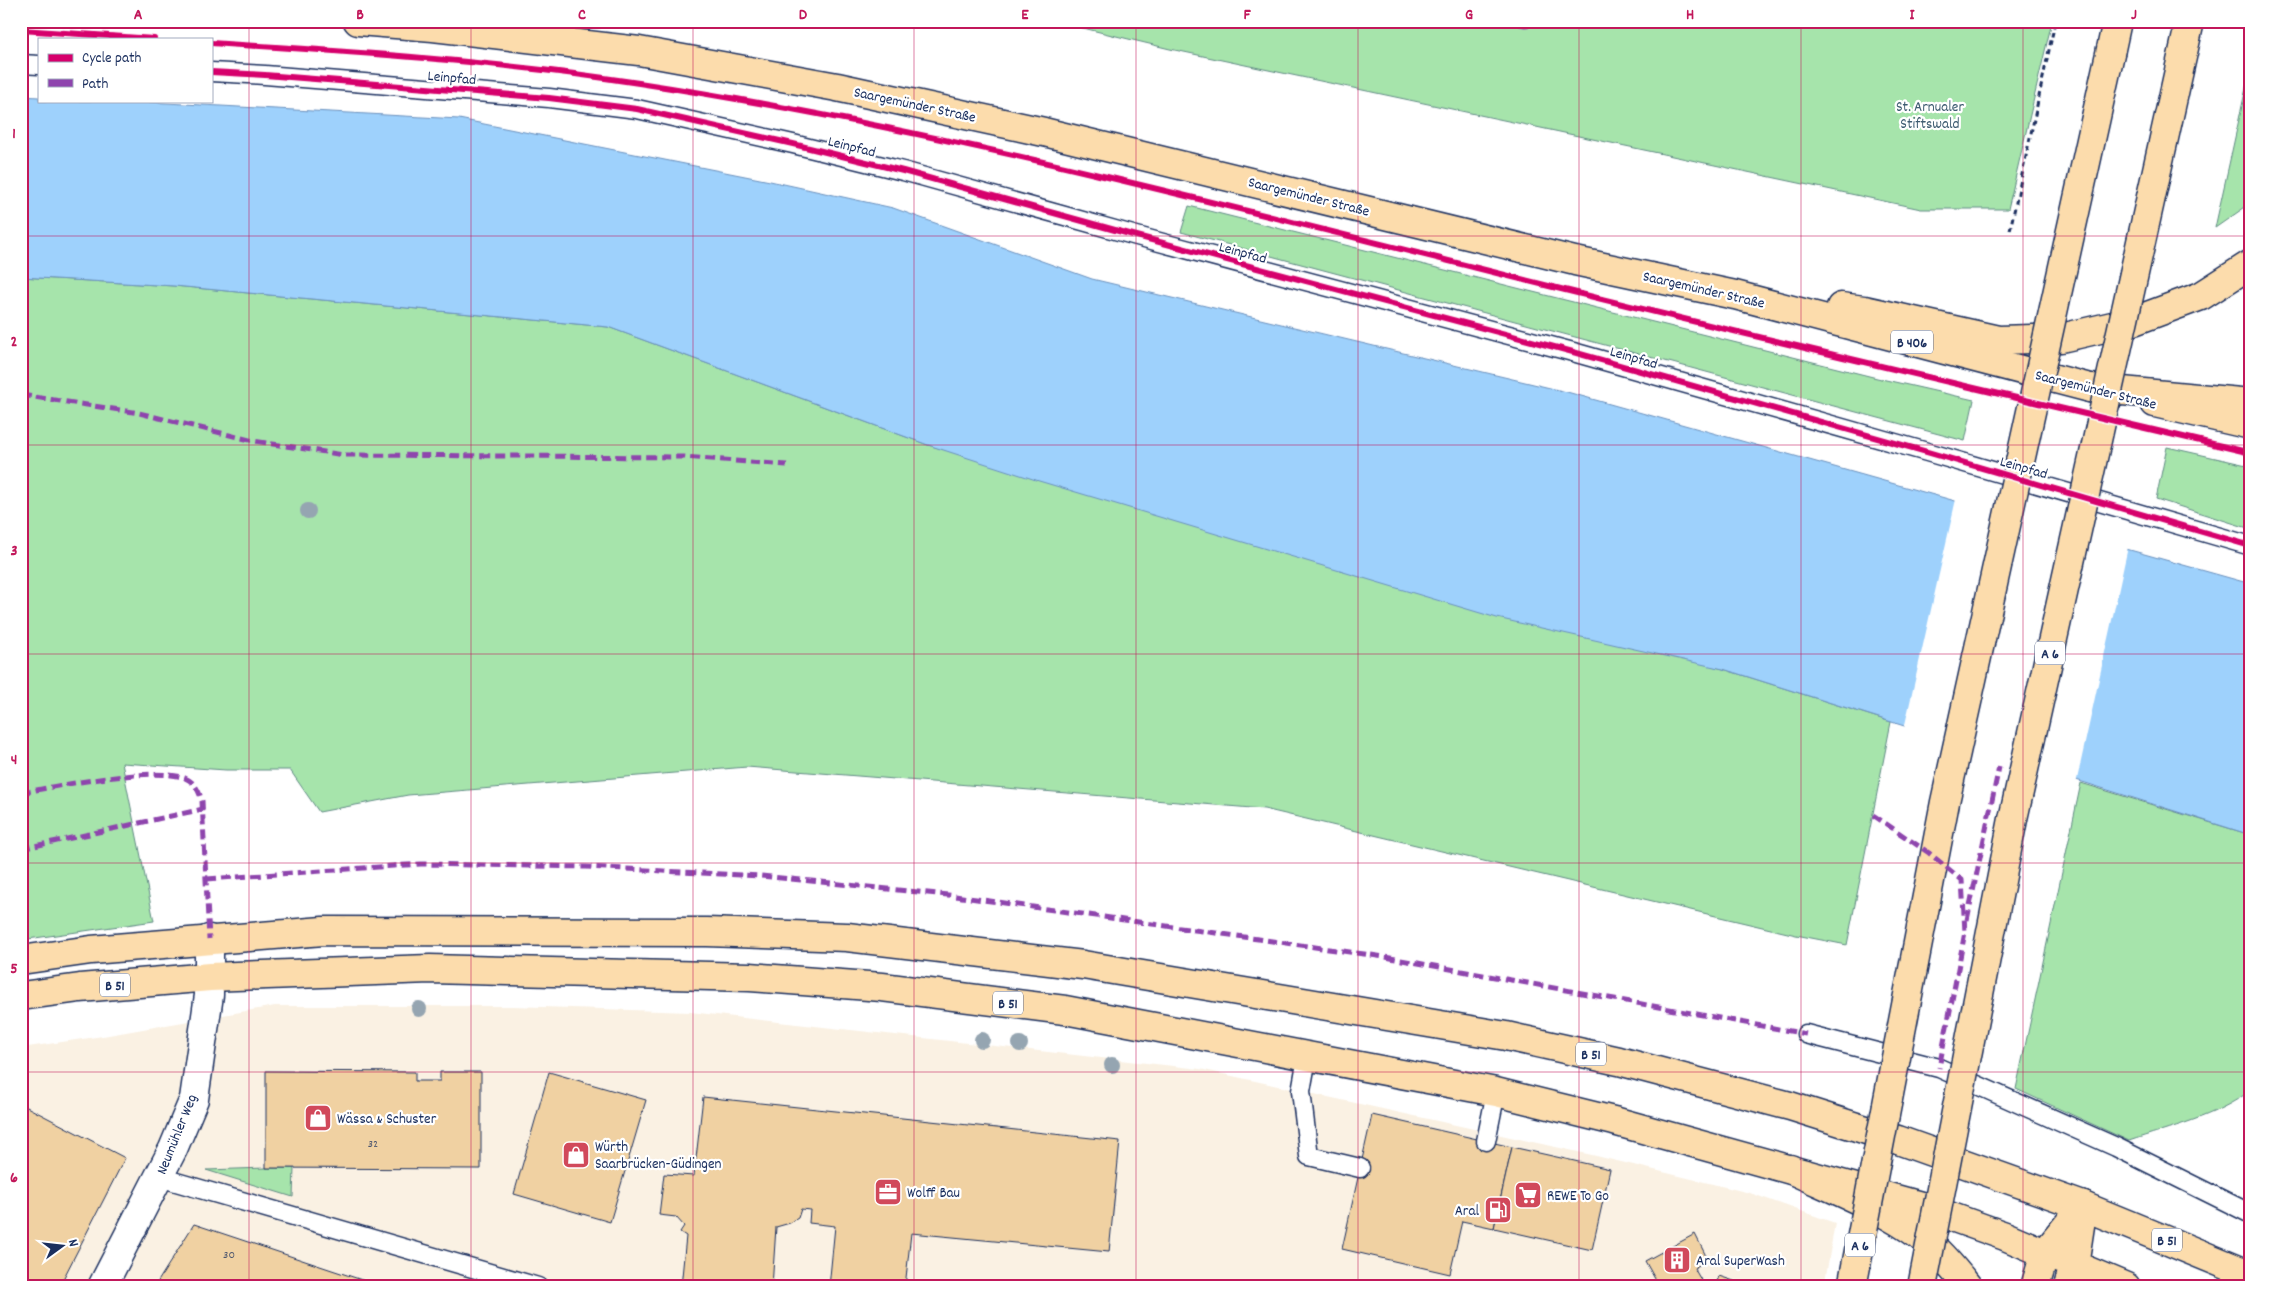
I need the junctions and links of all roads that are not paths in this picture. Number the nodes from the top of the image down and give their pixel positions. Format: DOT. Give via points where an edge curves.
graph roads {
  1 [pos="358,21"];
  2 [pos="2118,21"];
  3 [pos="2190,21"];
  4 [pos="21,64"];
  5 [pos="38,65"];
  6 [pos="212,72"];
  7 [pos="2251,264"];
  8 [pos="1735,295"];
  9 [pos="2090,388"];
  10 [pos="2251,402"];
  11 [pos="2251,425"];
  12 [pos="2251,546"];
  13 [pos="209,939"];
  14 [pos="21,960"];
  15 [pos="210,977"];
  16 [pos="21,996"];
  17 [pos="1806,1034"];
  18 [pos="1307,1058"];
  19 [pos="1496,1092"];
  20 [pos="1486,1141"];
  21 [pos="1360,1168"];
  22 [pos="1790,1169"];
  23 [pos="159,1177"];
  24 [pos="2083,1206"];
  25 [pos="2251,1214"];
  26 [pos="2045,1253"];
  27 [pos="2251,1275"];
  28 [pos="2072,1276"];
  29 [pos="102,1287"];
  30 [pos="538,1287"];
  31 [pos="1852,1287"];
  32 [pos="1922,1287"];
  33 [pos="1968,1287"];
  34 [pos="2035,1287"];
  35 [pos="2126,1287"];
  1 -- 8 [label="main road, Saargemünder Straße" via="639,51 837,87 1044,132 1575,262"];
  2 -- 31 [label="main road, A 6, bridge" via="1945,802"];
  3 -- 32 [label="main road, A 6, bridge" via="2015,809"];
  4 -- 5 [label="lane"];
  6 -- 12 [label="lane, Leinpfad" via="549,98 636,109 793,144 1574,352"];
  7 -- 8 [label="main road" via="2201,296 2122,325 2061,338 1998,340 1864,310"];
  8 -- 9 [label="main road, Saargemünder Straße / B 406"];
  9 -- 10 [label="main road"];
  9 -- 11 [label="main road, Saargemünder Straße / B 406"];
  13 -- 14 [label="main road, B 51"];
  13 -- 15 [label="street, Neumühler Weg"];
  13 -- 24 [label="main road, B 51" via="323,931 707,932 847,937 1083,965 1435,1023 1619,1060 1790,1106 1898,1140"];
  15 -- 16 [label="main road, B 51"];
  15 -- 18 [label="main road, B 51" via="430,969 750,977 882,987 1065,1010"];
  15 -- 23 [label="street, Neumühler Weg" via="194,1099"];
  17 -- 25 [label="lane" via="1939,1068 2116,1147"];
  18 -- 19 [label="main road, B 51"];
  18 -- 21 [label="lane" via="1301,1091 1309,1156"];
  19 -- 20 [label="lane"];
  19 -- 22 [label="main road, B 51"];
  22 -- 26 [label="main road, B 51" via="1921,1206"];
  22 -- 33 [label="main road" via="1888,1216 1920,1236 1956,1270"];
  23 -- 29 [label="street, Neumühler Weg"];
  23 -- 30 [label="lane"];
  24 -- 26 [label="main road"];
  24 -- 27 [label="main road, B 51"];
  24 -- 28 [label="main road"];
  26 -- 28 [label="main road, B 51"];
  26 -- 34 [label="main road"];
  28 -- 35 [label="main road, B 51"];
}
